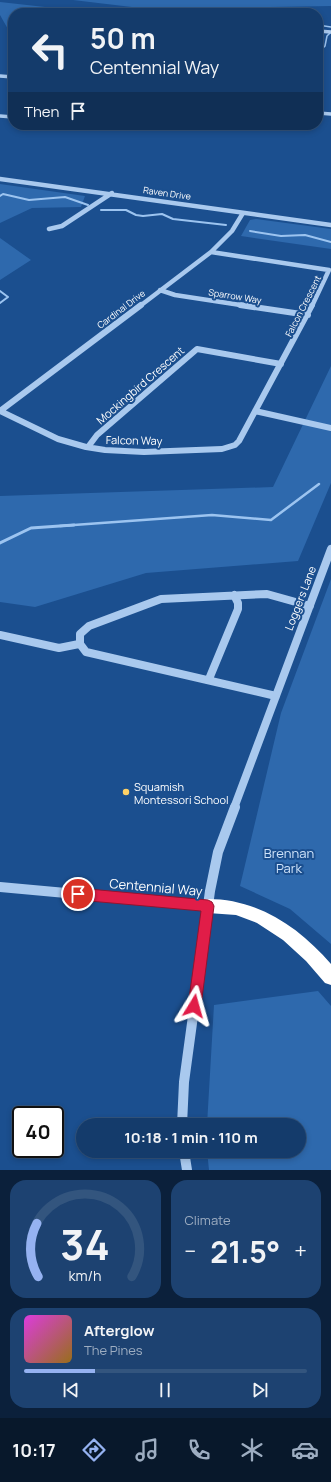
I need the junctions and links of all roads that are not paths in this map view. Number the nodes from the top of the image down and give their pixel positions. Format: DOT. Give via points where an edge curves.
graph roads {
  1 [pos="0,179"];
  2 [pos="112,194"];
  3 [pos="243,213"];
  4 [pos="331,225"];
  5 [pos="49,229"];
  6 [pos="211,252"];
  7 [pos="160,290"];
  8 [pos="308,315"];
  9 [pos="281,364"];
  10 [pos="0,411"];
  11 [pos="256,411"];
  12 [pos="331,428"];
  13 [pos="88,447"];
  14 [pos="331,548"];
  15 [pos="234,595"];
  16 [pos="310,606"];
  17 [pos="0,635"];
  18 [pos="79,644"];
  19 [pos="209,680"];
  20 [pos="276,696"];
  21 [pos="0,887"];
  22 [pos="208,906"];
  23 [pos="331,977"];
  24 [pos="182,1118"];
  25 [pos="185,1158"];
  26 [pos="187,1170"];
  1 -- 2 [label="street, Raven Drive"];
  2 -- 3 [label="street, Raven Drive"];
  2 -- 5 [label="street" via="62,226"];
  3 -- 4 [label="street, Raven Drive"];
  3 -- 6 [label="street, Cardinal Drive" via="230,234"];
  6 -- 7 [label="street, Cardinal Drive"];
  6 -- 8 [label="street, Falcon Crescent" via="330,270"];
  7 -- 8 [label="street, Sparrow Way" via="175,295"];
  7 -- 10 [label="street, Cardinal Drive"];
  8 -- 9 [label="street, Falcon Crescent"];
  9 -- 11 [label="street, Falcon Crescent"];
  9 -- 13 [label="street, Mockingbird Crescent" via="197,349 97,435"];
  10 -- 13 [label="street, Falcon Way" via="58,439"];
  11 -- 12 [label="street"];
  11 -- 13 [label="street, Falcon Way" via="239,441 222,449 125,452"];
  14 -- 16 [label="street, Loggers Lane"];
  15 -- 16 [label="street" via="267,594"];
  15 -- 18 [label="street" via="156,600 84,629 80,634"];
  15 -- 19 [label="street" via="238,609"];
  16 -- 20 [label="street, Loggers Lane"];
  17 -- 18 [label="street" via="59,648"];
  18 -- 19 [label="street" via="86,652"];
  19 -- 20 [label="street"];
  20 -- 22 [label="street, Loggers Lane" via="218,852"];
  21 -- 22 [label="street, Centennial Way"];
  22 -- 23 [label="highway" via="236,908 266,919 303,947"];
  22 -- 24 [label="street, Centennial Way" via="184,1082"];
  25 -- 26 [label="street"];
}
